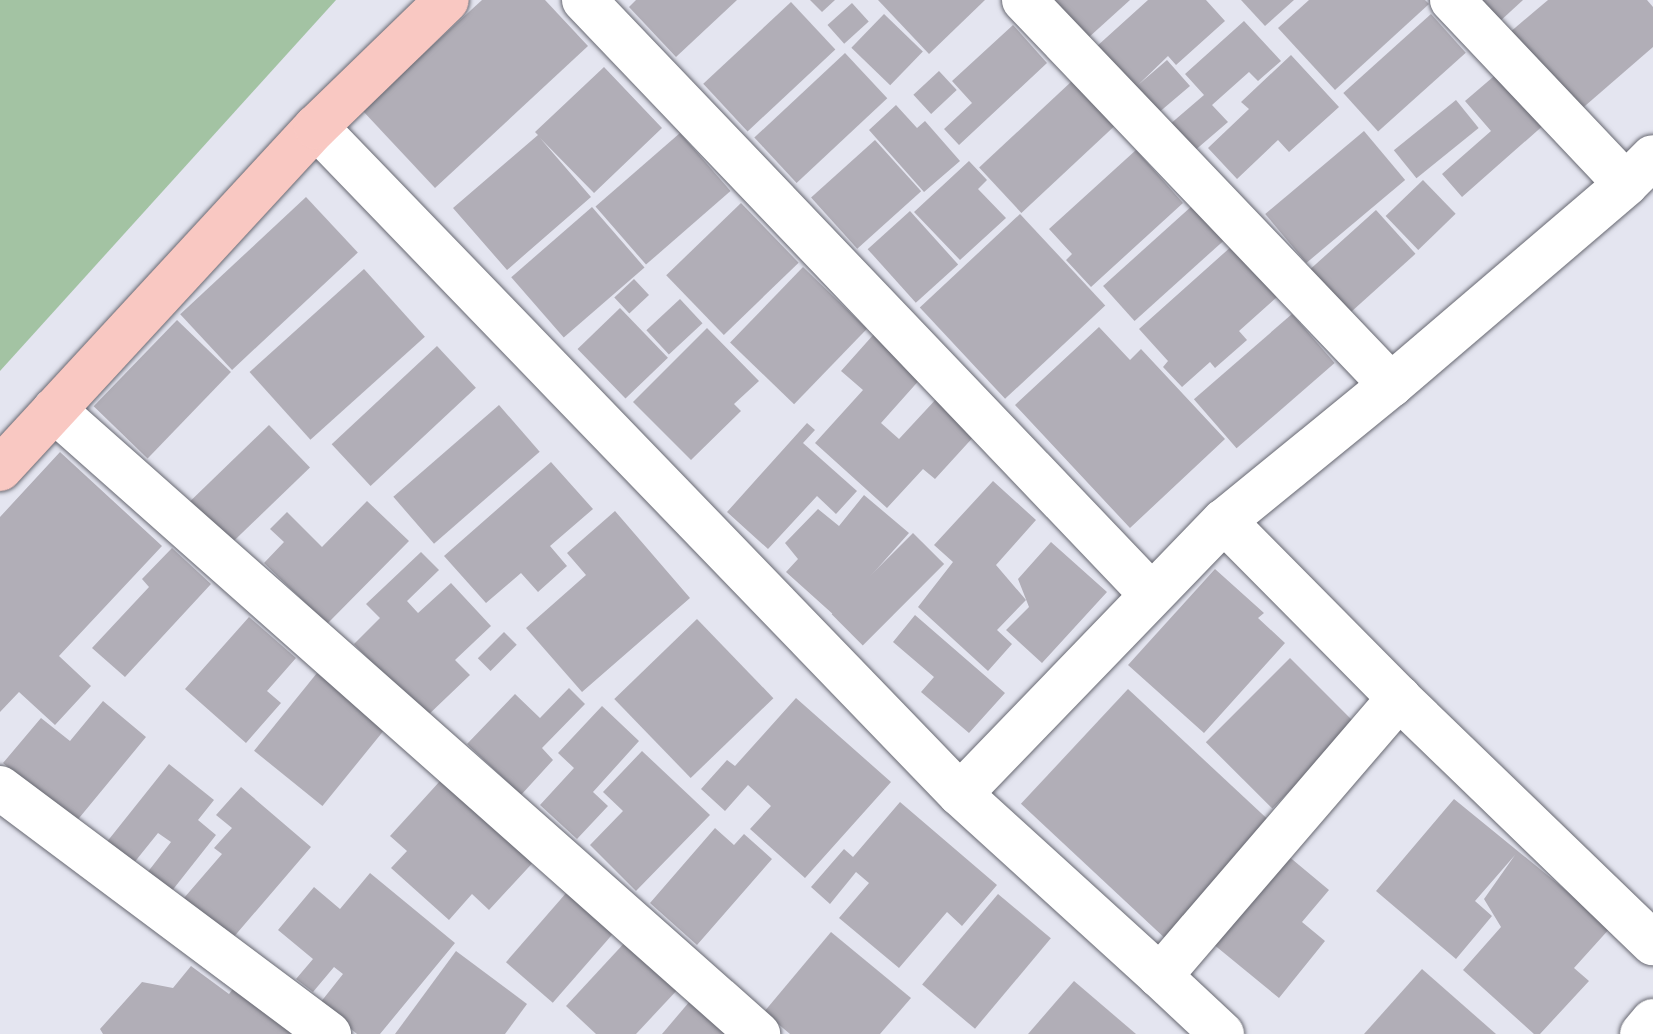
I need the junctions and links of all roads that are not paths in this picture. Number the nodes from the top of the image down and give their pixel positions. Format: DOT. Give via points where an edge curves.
graph roads {
  1 [pos="447,0"];
  2 [pos="584,0"];
  3 [pos="1024,0"];
  4 [pos="1452,0"];
  5 [pos="316,127"];
  6 [pos="1640,171"];
  7 [pos="1391,385"];
  8 [pos="54,410"];
  9 [pos="0,469"];
  10 [pos="1224,521"];
  11 [pos="1151,594"];
  12 [pos="1399,698"];
  13 [pos="0,788"];
  14 [pos="960,794"];
  15 [pos="1653,943"];
  16 [pos="1160,976"];
  17 [pos="1653,1021"];
  18 [pos="329,1034"];
  19 [pos="758,1034"];
  20 [pos="1222,1034"];
  21 [pos="1642,1034"];
  1 -- 5 [label="main road"];
  2 -- 11 [label="street"];
  3 -- 7 [label="street"];
  4 -- 6 [label="street"];
  5 -- 8 [label="main road"];
  5 -- 14 [label="street"];
  6 -- 7 [label="street"];
  7 -- 10 [label="street"];
  8 -- 9 [label="main road"];
  8 -- 19 [label="street"];
  10 -- 11 [label="street"];
  10 -- 12 [label="street"];
  11 -- 14 [label="street"];
  12 -- 15 [label="street"];
  12 -- 16 [label="street"];
  13 -- 18 [label="street"];
  14 -- 16 [label="street"];
  16 -- 20 [label="street"];
  17 -- 21 [label="street"];
}
